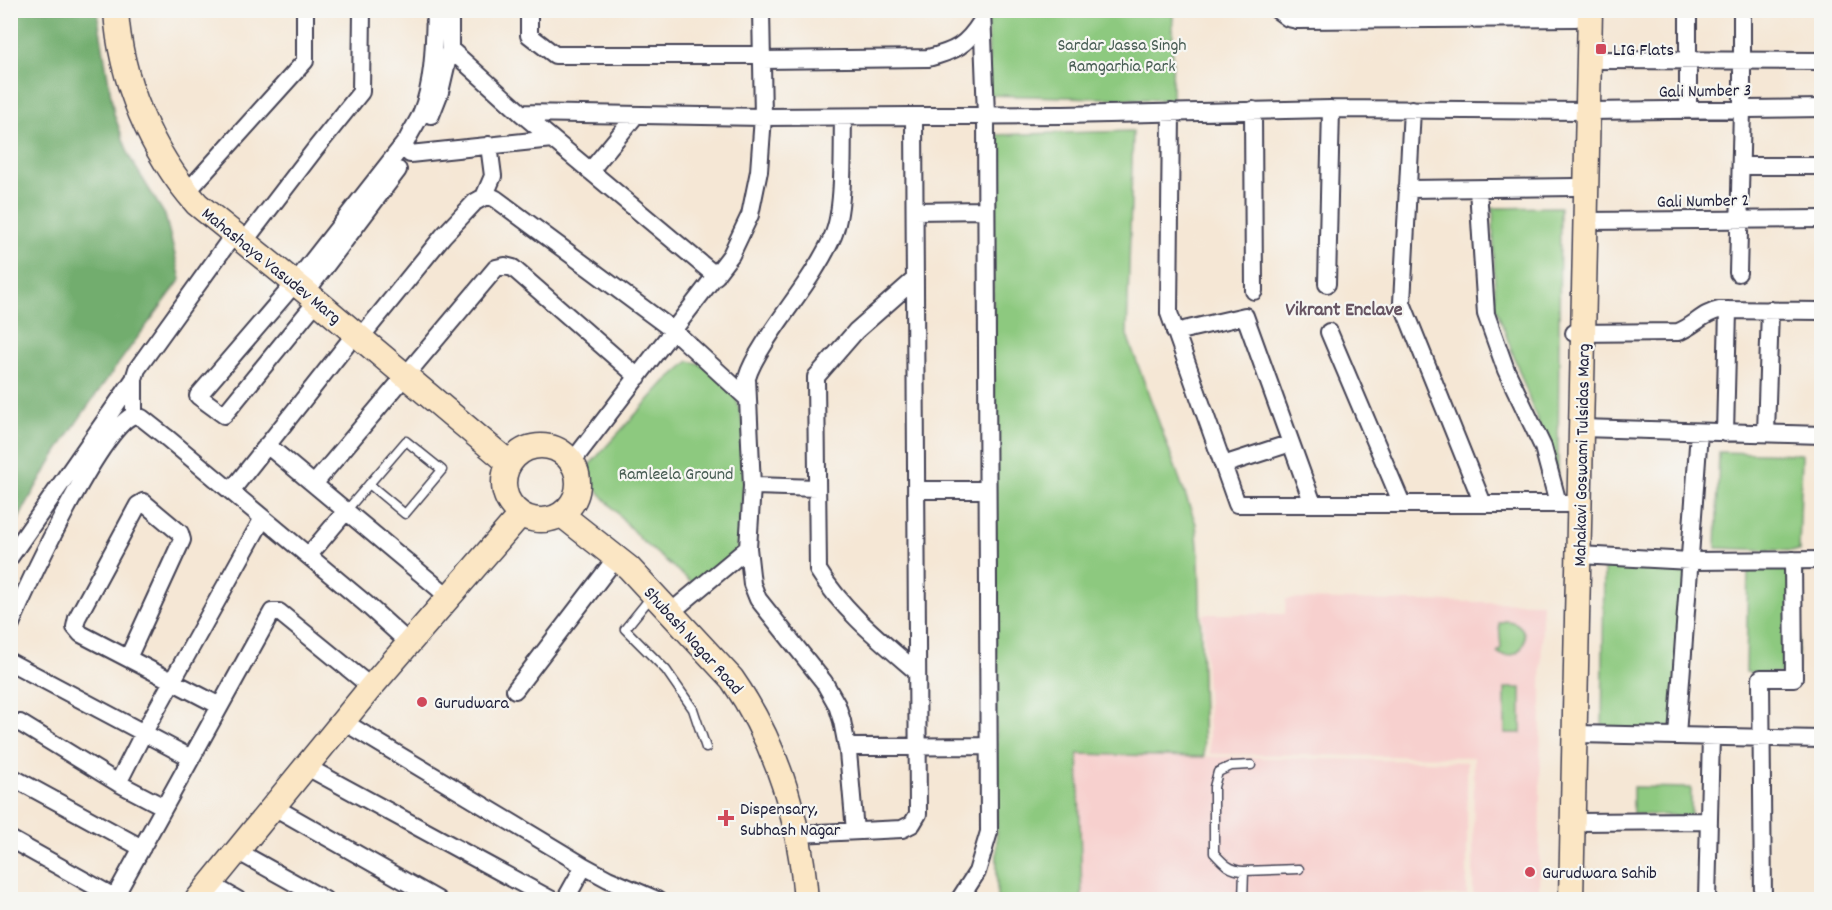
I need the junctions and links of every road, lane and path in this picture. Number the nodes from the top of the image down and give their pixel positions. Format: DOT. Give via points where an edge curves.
graph roads {
  1 [pos="116,10"];
  2 [pos="305,10"];
  3 [pos="362,10"];
  4 [pos="435,10"];
  5 [pos="450,10"];
  6 [pos="529,10"];
  7 [pos="761,10"];
  8 [pos="1277,10"];
  9 [pos="1688,10"];
  10 [pos="1742,10"];
  11 [pos="1581,13"];
  12 [pos="982,16"];
  13 [pos="450,49"];
  14 [pos="762,57"];
  15 [pos="1589,60"];
  16 [pos="1688,60"];
  17 [pos="1742,61"];
  18 [pos="1821,61"];
  19 [pos="1821,108"];
  20 [pos="1331,109"];
  21 [pos="1412,109"];
  22 [pos="1742,109"];
  23 [pos="1253,110"];
  24 [pos="1582,110"];
  25 [pos="1688,110"];
  26 [pos="1171,112"];
  27 [pos="521,113"];
  28 [pos="636,115"];
  29 [pos="986,115"];
  30 [pos="763,117"];
  31 [pos="843,117"];
  32 [pos="914,117"];
  33 [pos="552,139"];
  34 [pos="489,145"];
  35 [pos="410,154"];
  36 [pos="1741,166"];
  37 [pos="1821,166"];
  38 [pos="590,171"];
  39 [pos="1575,187"];
  40 [pos="1407,189"];
  41 [pos="1478,189"];
  42 [pos="187,192"];
  43 [pos="483,197"];
  44 [pos="986,210"];
  45 [pos="915,212"];
  46 [pos="1739,218"];
  47 [pos="1821,219"];
  48 [pos="1584,221"];
  49 [pos="239,238"];
  50 [pos="1738,273"];
  51 [pos="716,276"];
  52 [pos="915,279"];
  53 [pos="1327,284"];
  54 [pos="1254,291"];
  55 [pos="306,292"];
  56 [pos="1728,310"];
  57 [pos="1770,310"];
  58 [pos="1821,310"];
  59 [pos="674,331"];
  60 [pos="1176,332"];
  61 [pos="1329,332"];
  62 [pos="1578,333"];
  63 [pos="358,335"];
  64 [pos="405,374"];
  65 [pos="638,377"];
  66 [pos="134,379"];
  67 [pos="748,399"];
  68 [pos="134,415"];
  69 [pos="1581,428"];
  70 [pos="1699,432"];
  71 [pos="1725,433"];
  72 [pos="1766,433"];
  73 [pos="1821,435"];
  74 [pos="1292,443"];
  75 [pos="267,445"];
  76 [pos="572,462"];
  77 [pos="509,463"];
  78 [pos="1223,465"];
  79 [pos="314,484"];
  80 [pos="369,484"];
  81 [pos="752,486"];
  82 [pos="818,488"];
  83 [pos="916,490"];
  84 [pos="987,490"];
  85 [pos="231,491"];
  86 [pos="1313,504"];
  87 [pos="1402,504"];
  88 [pos="1482,504"];
  89 [pos="1569,504"];
  90 [pos="346,511"];
  91 [pos="520,515"];
  92 [pos="562,515"];
  93 [pos="263,518"];
  94 [pos="748,548"];
  95 [pos="309,555"];
  96 [pos="1579,555"];
  97 [pos="10,556"];
  98 [pos="616,558"];
  99 [pos="1793,560"];
  100 [pos="1821,560"];
  101 [pos="1690,561"];
  102 [pos="653,594"];
  103 [pos="449,597"];
  104 [pos="671,612"];
  105 [pos="10,626"];
  106 [pos="409,643"];
  107 [pos="128,658"];
  108 [pos="10,662"];
  109 [pos="917,672"];
  110 [pos="171,682"];
  111 [pos="371,687"];
  112 [pos="515,690"];
  113 [pos="220,706"];
  114 [pos="344,722"];
  115 [pos="10,724"];
  116 [pos="144,732"];
  117 [pos="1576,734"];
  118 [pos="1677,735"];
  119 [pos="1711,736"];
  120 [pos="1762,737"];
  121 [pos="1821,739"];
  122 [pos="988,746"];
  123 [pos="847,747"];
  124 [pos="918,747"];
  125 [pos="706,748"];
  126 [pos="191,758"];
  127 [pos="1251,765"];
  128 [pos="307,767"];
  129 [pos="10,776"];
  130 [pos="118,783"];
  131 [pos="164,807"];
  132 [pos="274,807"];
  133 [pos="1708,821"];
  134 [pos="1574,822"];
  135 [pos="855,831"];
  136 [pos="798,834"];
  137 [pos="10,839"];
  138 [pos="142,848"];
  139 [pos="237,851"];
  140 [pos="584,866"];
  141 [pos="1299,869"];
  142 [pos="1244,871"];
  143 [pos="204,892"];
  144 [pos="116,899"];
  145 [pos="238,900"];
  146 [pos="325,900"];
  147 [pos="438,900"];
  148 [pos="552,900"];
  149 [pos="565,900"];
  150 [pos="657,900"];
  151 [pos="806,900"];
  152 [pos="959,900"];
  153 [pos="1243,900"];
  154 [pos="1562,900"];
  155 [pos="1571,900"];
  156 [pos="1707,900"];
  157 [pos="1763,900"];
  1 -- 42 [label="street, Mahashaya Vasudev Marg" via="122,56 134,98"];
  2 -- 42 [label="street" via="306,51 302,66"];
  3 -- 49 [label="street" via="361,92"];
  4 -- 55 [label="street" via="430,73 421,114"];
  5 -- 13 [label="street"];
  6 -- 14 [label="street" via="529,35 555,55"];
  7 -- 14 [label="street"];
  8 -- 11 [label="street" via="1297,20"];
  9 -- 16 [label="street"];
  10 -- 17 [label="street"];
  11 -- 15 [label="street, Mahakavi Goswami Tulsidas Marg"];
  11 -- 24 [label="street, Mahakavi Goswami Tulsidas Marg"];
  12 -- 14 [label="street" via="973,36 963,46 928,58"];
  12 -- 29 [label="street"];
  13 -- 27 [label="street"];
  13 -- 35 [label="street" via="440,92 424,132"];
  14 -- 30 [label="street"];
  15 -- 16 [label="street"];
  15 -- 24 [label="street, Mahakavi Goswami Tulsidas Marg"];
  16 -- 17 [label="street"];
  16 -- 25 [label="street"];
  17 -- 18 [label="street"];
  17 -- 22 [label="street"];
  19 -- 22 [label="street, Gali Number 3"];
  20 -- 21 [label="street, Gali Number 3"];
  20 -- 23 [label="street, Gali Number 3"];
  20 -- 53 [label="street"];
  21 -- 24 [label="street, Gali Number 3"];
  21 -- 40 [label="street"];
  22 -- 25 [label="street, Gali Number 3"];
  22 -- 36 [label="street"];
  23 -- 26 [label="street, Gali Number 3"];
  23 -- 54 [label="street"];
  24 -- 25 [label="street, Gali Number 3"];
  24 -- 39 [label="street, Mahakavi Goswami Tulsidas Marg"];
  24 -- 48 [label="street, Mahakavi Goswami Tulsidas Marg"];
  26 -- 29 [label="street, Gali Number 3"];
  26 -- 60 [label="street" via="1169,313"];
  27 -- 28 [label="street, Gali Number 3"];
  27 -- 33 [label="street"];
  28 -- 30 [label="street, Gali Number 3"];
  28 -- 38 [label="street"];
  29 -- 32 [label="street, Gali Number 3"];
  29 -- 44 [label="street"];
  30 -- 31 [label="street, Gali Number 3"];
  30 -- 51 [label="street" via="759,171 750,215 732,255"];
  31 -- 32 [label="street, Gali Number 3"];
  31 -- 67 [label="street" via="840,206 834,234 752,365 747,378"];
  32 -- 45 [label="street"];
  33 -- 34 [label="street"];
  33 -- 38 [label="street"];
  34 -- 35 [label="street"];
  34 -- 43 [label="street" via="493,176"];
  35 -- 55 [label="street"];
  36 -- 37 [label="street"];
  36 -- 46 [label="street"];
  38 -- 51 [label="street"];
  39 -- 41 [label="street"];
  39 -- 62 [label="street, Mahakavi Goswami Tulsidas Marg"];
  40 -- 41 [label="street"];
  40 -- 88 [label="street" via="1402,303"];
  41 -- 89 [label="street" via="1486,314 1506,370"];
  42 -- 49 [label="street, Mahashaya Vasudev Marg"];
  43 -- 59 [label="street" via="496,199"];
  43 -- 63 [label="street" via="443,236"];
  44 -- 45 [label="street"];
  44 -- 84 [label="street"];
  45 -- 52 [label="street"];
  46 -- 47 [label="street, Gali Number 2"];
  46 -- 48 [label="street, Gali Number 2"];
  46 -- 50 [label="street"];
  48 -- 62 [label="street, Mahakavi Goswami Tulsidas Marg"];
  49 -- 55 [label="street, Mahashaya Vasudev Marg"];
  49 -- 66 [label="street" via="139,365"];
  51 -- 59 [label="street"];
  52 -- 82 [label="street" via="856,331 816,377"];
  52 -- 83 [label="street"];
  55 -- 55 [label="street" via="198,396 224,415"];
  55 -- 63 [label="street, Mahashaya Vasudev Marg"];
  56 -- 57 [label="street"];
  56 -- 62 [label="street" via="1713,311 1678,332"];
  56 -- 71 [label="street"];
  57 -- 58 [label="street"];
  57 -- 72 [label="street"];
  59 -- 65 [label="street"];
  59 -- 67 [label="street"];
  60 -- 74 [label="street" via="1245,316"];
  60 -- 78 [label="street"];
  61 -- 87 [label="street"];
  62 -- 69 [label="street, Mahakavi Goswami Tulsidas Marg"];
  62 -- 89 [label="street, Mahakavi Goswami Tulsidas Marg"];
  63 -- 64 [label="street, Mahashaya Vasudev Marg"];
  63 -- 75 [label="street"];
  64 -- 65 [label="street" via="496,268 505,266 513,268"];
  64 -- 77 [label="street, Mahashaya Vasudev Marg"];
  64 -- 79 [label="street"];
  65 -- 76 [label="street"];
  66 -- 68 [label="street"];
  66 -- 97 [label="street"];
  67 -- 81 [label="street"];
  68 -- 85 [label="street"];
  68 -- 105 [label="street" via="116,430 92,464 27,585"];
  69 -- 70 [label="street"];
  69 -- 89 [label="street, Mahakavi Goswami Tulsidas Marg"];
  70 -- 71 [label="street"];
  70 -- 101 [label="street"];
  71 -- 72 [label="street"];
  72 -- 73 [label="street"];
  74 -- 78 [label="street"];
  74 -- 86 [label="street"];
  75 -- 79 [label="street"];
  75 -- 85 [label="street"];
  76 -- 77 [label="street" via="561,451 533,446 519,452"];
  76 -- 92 [label="street" via="578,475 578,490 573,504"];
  77 -- 91 [label="street" via="504,492"];
  78 -- 86 [label="street" via="1237,504"];
  79 -- 90 [label="street"];
  80 -- 80 [label="lane" via="406,441 442,470 405,514"];
  80 -- 90 [label="lane"];
  81 -- 82 [label="street"];
  81 -- 94 [label="street"];
  82 -- 109 [label="street" via="818,570 830,590 871,633"];
  83 -- 84 [label="street"];
  83 -- 109 [label="street"];
  84 -- 122 [label="street"];
  85 -- 93 [label="street"];
  86 -- 87 [label="street"];
  87 -- 88 [label="street"];
  88 -- 89 [label="street"];
  89 -- 96 [label="street, Mahakavi Goswami Tulsidas Marg"];
  89 -- 154 [label="street, Mahakavi Goswami Tulsidas Marg"];
  90 -- 95 [label="street"];
  90 -- 103 [label="street"];
  91 -- 92 [label="street" via="534,521"];
  91 -- 103 [label="street"];
  92 -- 98 [label="street, Shubash Nagar Road"];
  93 -- 95 [label="street"];
  93 -- 110 [label="street"];
  94 -- 104 [label="street"];
  94 -- 123 [label="street" via="750,575 758,599 824,682 843,720"];
  95 -- 106 [label="street"];
  96 -- 101 [label="street"];
  96 -- 117 [label="street, Mahakavi Goswami Tulsidas Marg"];
  98 -- 102 [label="street, Shubash Nagar Road"];
  98 -- 112 [label="street"];
  99 -- 100 [label="street"];
  99 -- 101 [label="street"];
  99 -- 120 [label="street" via="1794,678 1761,678"];
  101 -- 118 [label="street"];
  102 -- 104 [label="street, Shubash Nagar Road"];
  102 -- 125 [label="lane" via="626,629 666,670 693,710"];
  103 -- 106 [label="street"];
  104 -- 136 [label="street, Shubash Nagar Road" via="744,696 778,765"];
  106 -- 111 [label="street"];
  107 -- 107 [label="street" via="81,634 75,627 143,502 180,532 182,540"];
  107 -- 110 [label="street"];
  108 -- 116 [label="street"];
  109 -- 124 [label="street"];
  110 -- 113 [label="street"];
  110 -- 116 [label="street"];
  111 -- 113 [label="street" via="275,611"];
  111 -- 114 [label="street"];
  113 -- 126 [label="street"];
  114 -- 128 [label="street"];
  114 -- 140 [label="street"];
  115 -- 130 [label="street" via="20,723"];
  116 -- 126 [label="street"];
  116 -- 130 [label="street"];
  117 -- 118 [label="street"];
  117 -- 134 [label="street, Mahakavi Goswami Tulsidas Marg"];
  118 -- 119 [label="street"];
  119 -- 120 [label="street"];
  119 -- 133 [label="street"];
  120 -- 121 [label="street"];
  120 -- 157 [label="street"];
  122 -- 124 [label="street"];
  122 -- 152 [label="street" via="989,832 977,872"];
  123 -- 124 [label="street"];
  123 -- 135 [label="street"];
  124 -- 135 [label="street" via="916,819 902,830"];
  126 -- 131 [label="street"];
  127 -- 142 [label="lane" via="1230,765 1218,772 1214,787 1214,853 1226,867"];
  128 -- 132 [label="street"];
  128 -- 148 [label="street"];
  129 -- 138 [label="street"];
  130 -- 131 [label="street"];
  131 -- 138 [label="street"];
  132 -- 139 [label="street"];
  132 -- 147 [label="street"];
  133 -- 134 [label="street"];
  133 -- 156 [label="street"];
  134 -- 155 [label="street, Mahakavi Goswami Tulsidas Marg"];
  135 -- 136 [label="street"];
  136 -- 151 [label="street, Shubash Nagar Road"];
  137 -- 144 [label="street"];
  138 -- 144 [label="street"];
  139 -- 143 [label="street"];
  139 -- 146 [label="street"];
  140 -- 149 [label="street"];
  140 -- 150 [label="street"];
  141 -- 142 [label="lane"];
  142 -- 153 [label="lane"];
  143 -- 145 [label="street"];
}
